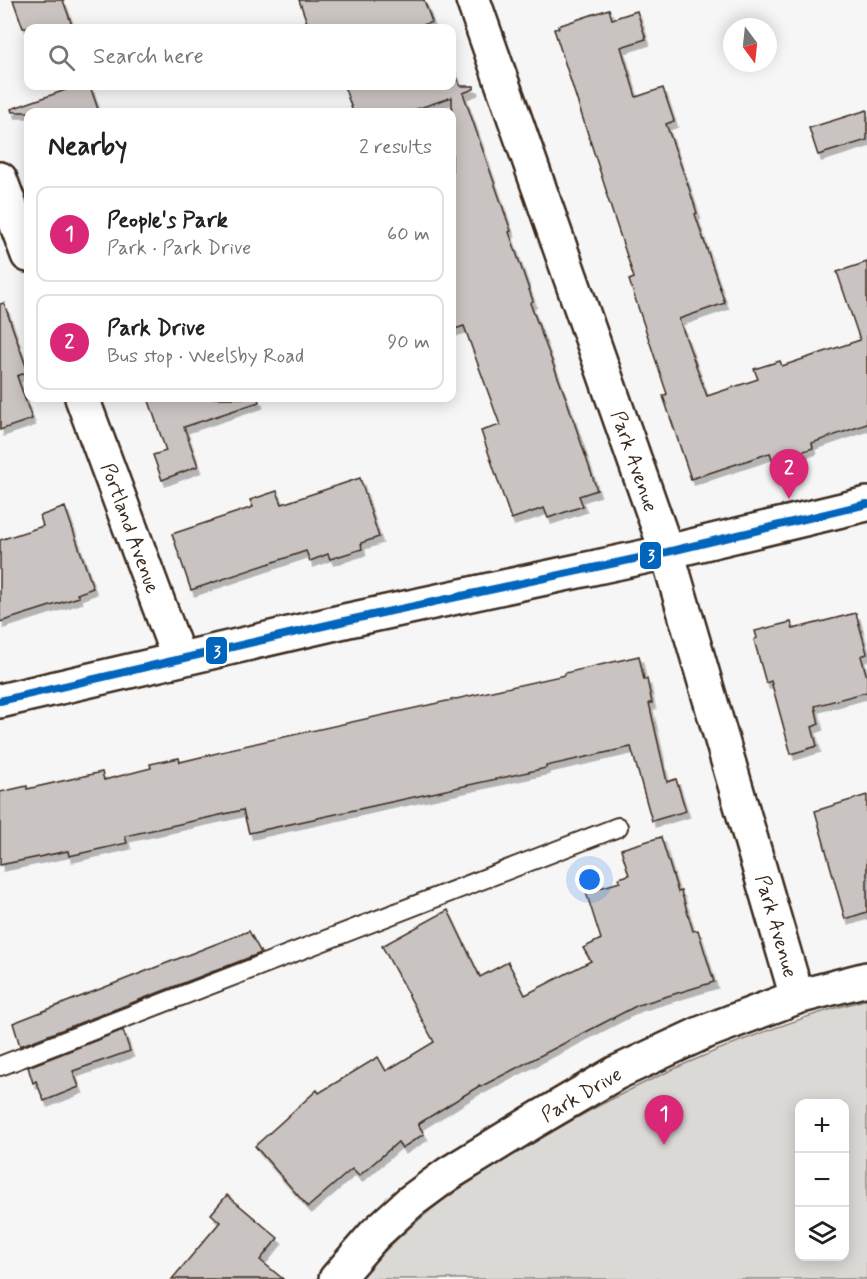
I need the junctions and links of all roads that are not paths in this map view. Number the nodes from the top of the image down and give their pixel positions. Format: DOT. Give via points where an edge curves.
graph roads {
  1 [pos="473,0"];
  2 [pos="3,194"];
  3 [pos="24,245"];
  4 [pos="83,402"];
  5 [pos="867,504"];
  6 [pos="667,552"];
  7 [pos="179,659"];
  8 [pos="0,701"];
  9 [pos="618,827"];
  10 [pos="867,979"];
  11 [pos="797,997"];
  12 [pos="0,1066"];
  13 [pos="336,1279"];
  1 -- 6 [label="main road, Park Avenue"];
  2 -- 3 [label="main road"];
  4 -- 7 [label="main road, Portland Avenue"];
  5 -- 6 [label="main road"];
  6 -- 7 [label="main road"];
  6 -- 11 [label="main road, Park Avenue"];
  7 -- 8 [label="main road"];
  9 -- 12 [label="lane"];
  10 -- 11 [label="main road, Park Drive"];
  11 -- 13 [label="main road, Park Drive" via="702,1033 616,1073 531,1123 410,1202 375,1234"];
}
